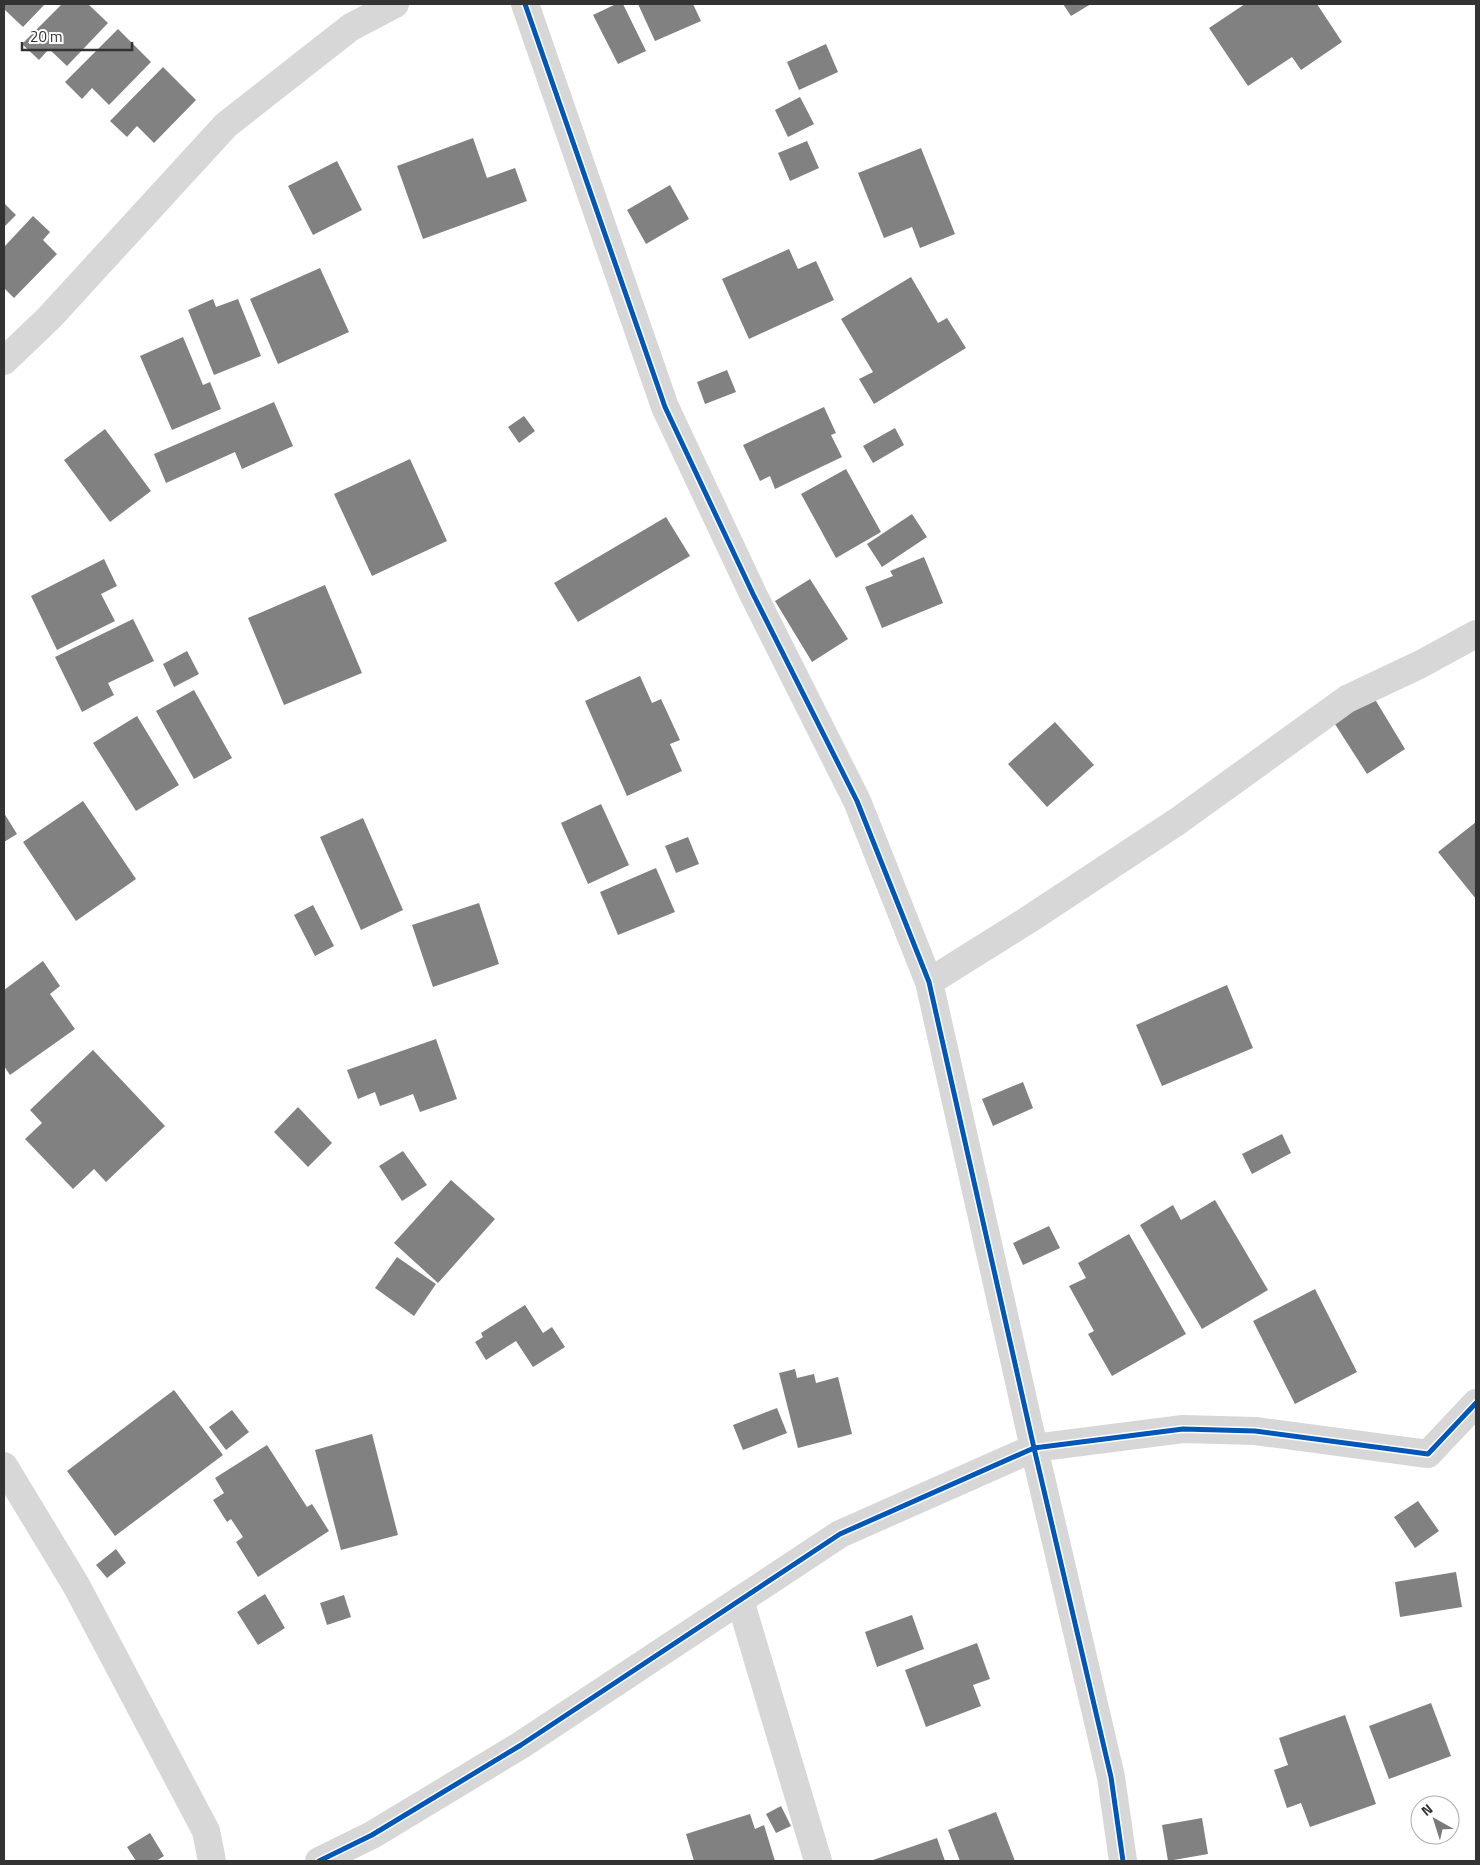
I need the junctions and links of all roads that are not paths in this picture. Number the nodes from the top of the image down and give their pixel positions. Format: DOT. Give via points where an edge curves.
graph roads {
  1 [pos="395,4"];
  2 [pos="524,4"];
  3 [pos="4,361"];
  4 [pos="1476,634"];
  5 [pos="929,982"];
  6 [pos="1476,1403"];
  7 [pos="1034,1448"];
  8 [pos="4,1466"];
  9 [pos="740,1600"];
  10 [pos="212,1861"];
  11 [pos="319,1861"];
  12 [pos="818,1861"];
  13 [pos="1123,1861"];
  1 -- 3 [label="street" via="351,27 226,125 49,318"];
  2 -- 5 [label="street" via="665,408 753,594 857,801"];
  4 -- 5 [label="street" via="1347,699 1178,821"];
  5 -- 7 [label="street"];
  6 -- 7 [label="street" via="1428,1454 1255,1431 1192,1429"];
  7 -- 9 [label="street" via="840,1534"];
  7 -- 13 [label="street" via="1111,1777"];
  8 -- 10 [label="street" via="76,1585 206,1831"];
  9 -- 11 [label="street" via="521,1745 372,1835"];
  9 -- 12 [label="street"];
}
